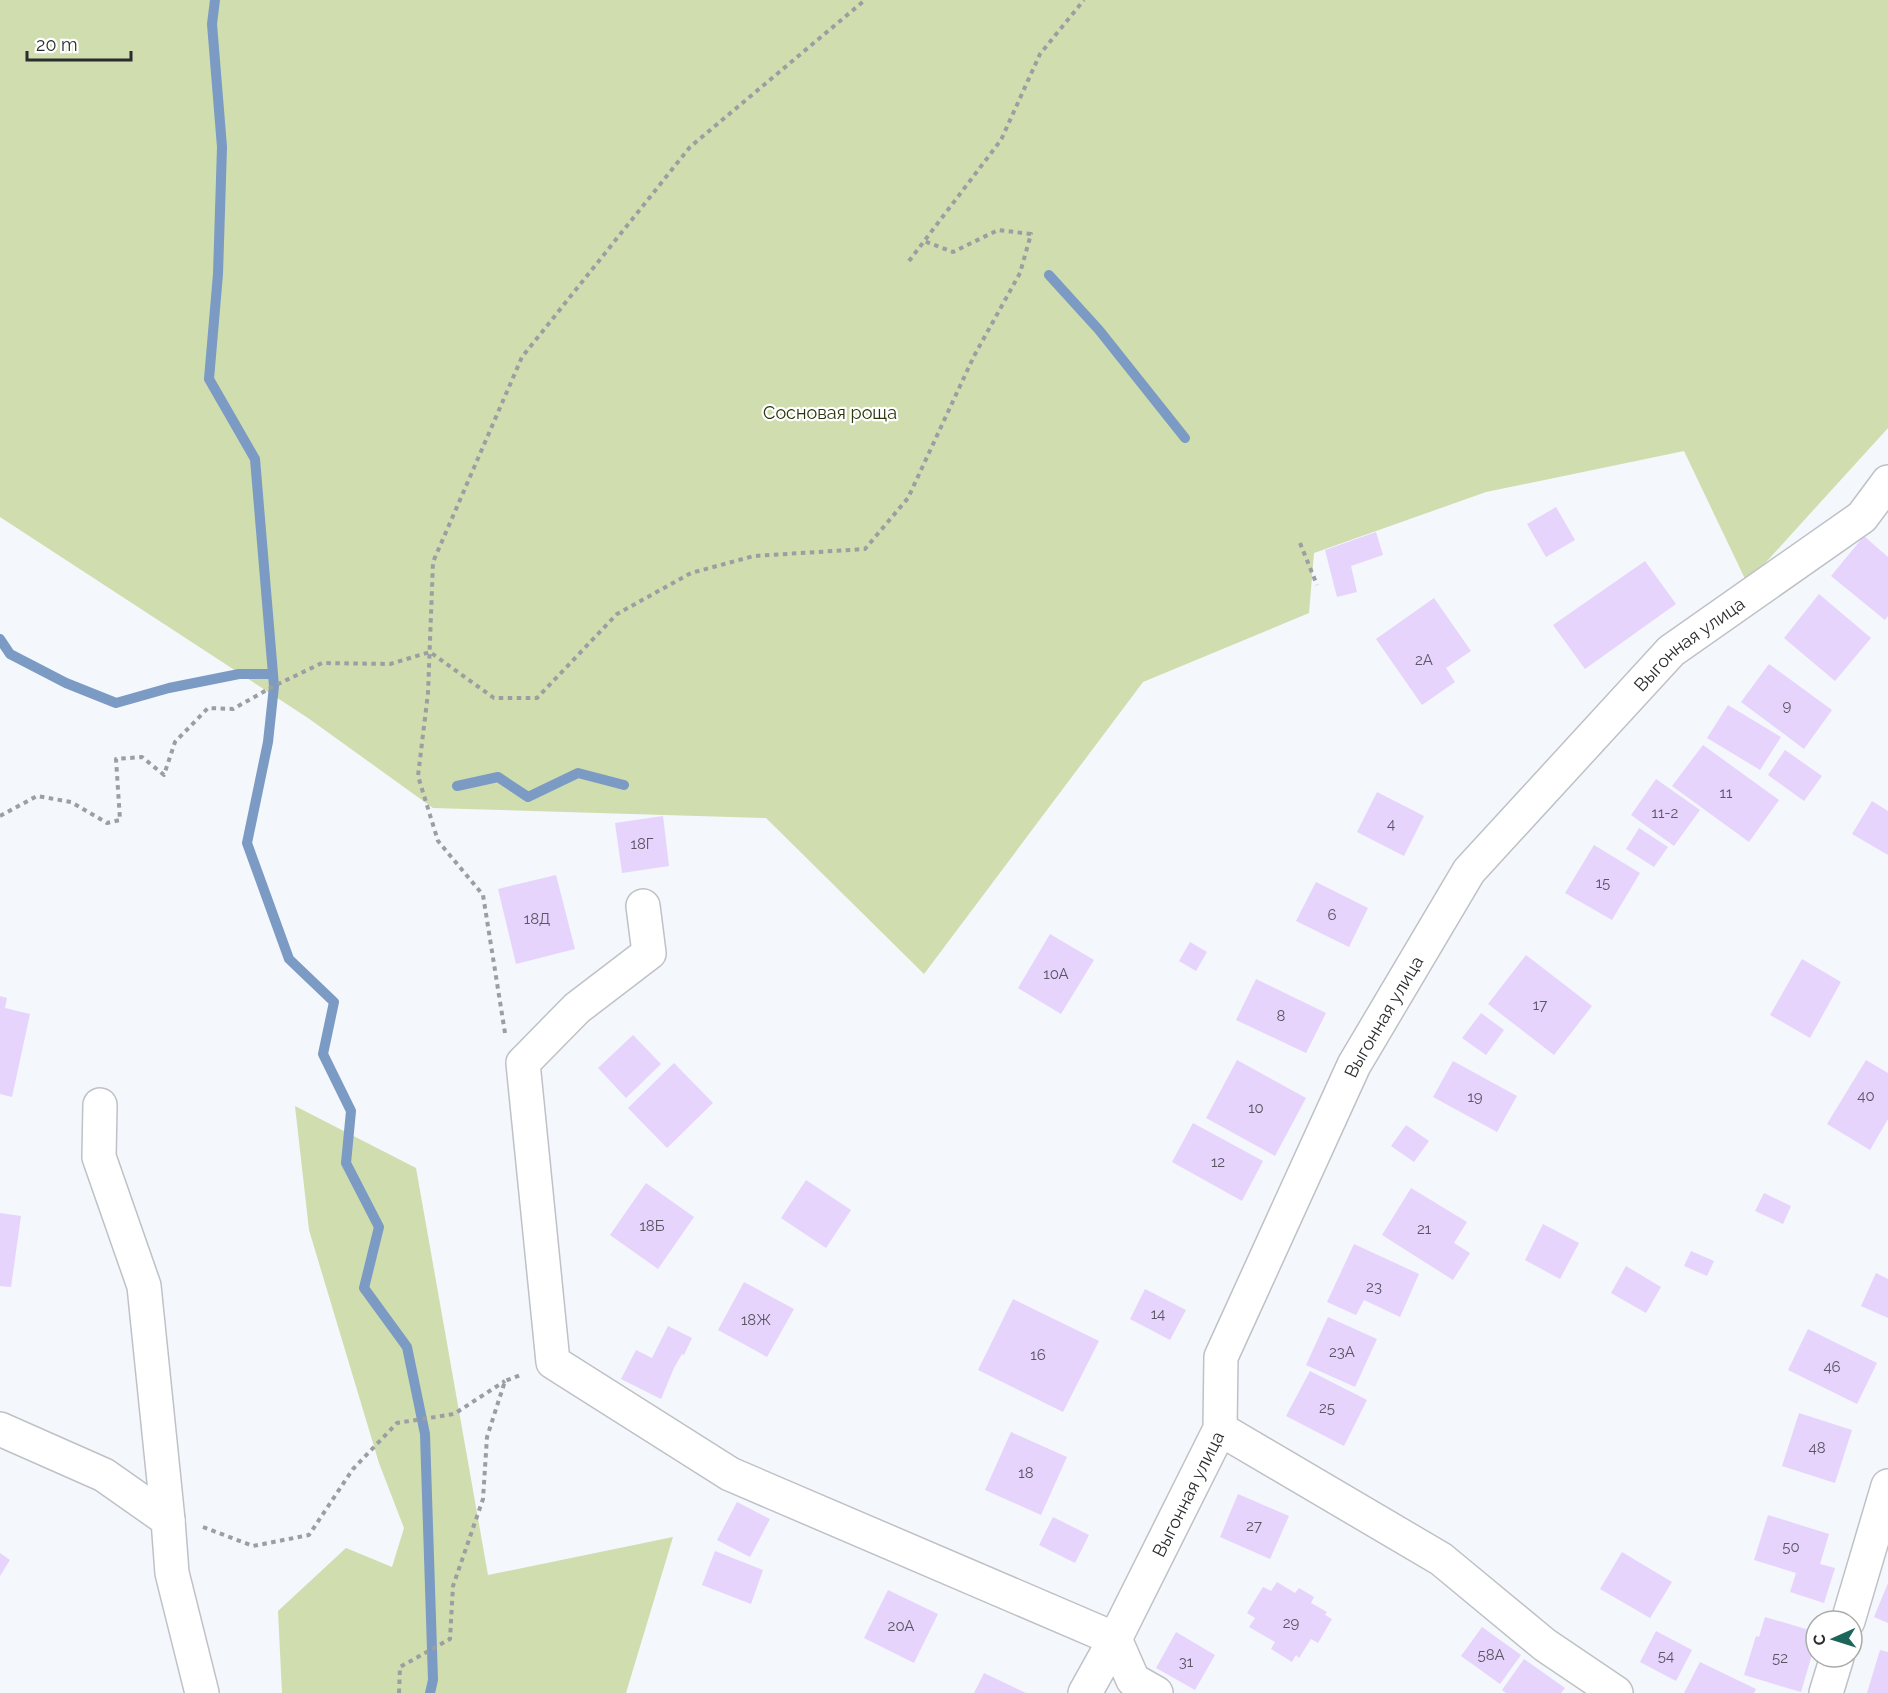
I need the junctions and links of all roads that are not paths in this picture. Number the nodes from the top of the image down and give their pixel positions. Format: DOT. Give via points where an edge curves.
graph roads {
  1 [pos="1888,482"];
  2 [pos="643,906"];
  3 [pos="100,1105"];
  4 [pos="0,1429"];
  5 [pos="1220,1429"];
  6 [pos="1888,1486"];
  7 [pos="168,1520"];
  8 [pos="1852,1609"];
  9 [pos="1115,1639"];
  10 [pos="1833,1669"];
  11 [pos="201,1693"];
  12 [pos="1085,1693"];
  13 [pos="1156,1693"];
  14 [pos="1616,1693"];
  15 [pos="1826,1693"];
  1 -- 5 [label="street, Выгонная улица" via="1862,517 1671,651 1469,871 1354,1065 1221,1358"];
  2 -- 9 [label="street" via="649,953 577,1008 523,1063 553,1362 730,1474"];
  3 -- 7 [label="street" via="99,1157 144,1286"];
  4 -- 7 [label="street" via="104,1475"];
  5 -- 9 [label="street, Выгонная улица"];
  5 -- 14 [label="street" via="1441,1559 1545,1645"];
  6 -- 8 [label="street"];
  7 -- 11 [label="street" via="172,1573"];
  9 -- 12 [label="street, Выгонная улица"];
  9 -- 13 [label="street" via="1133,1680"];
  10 -- 15 [label="street"];
}
